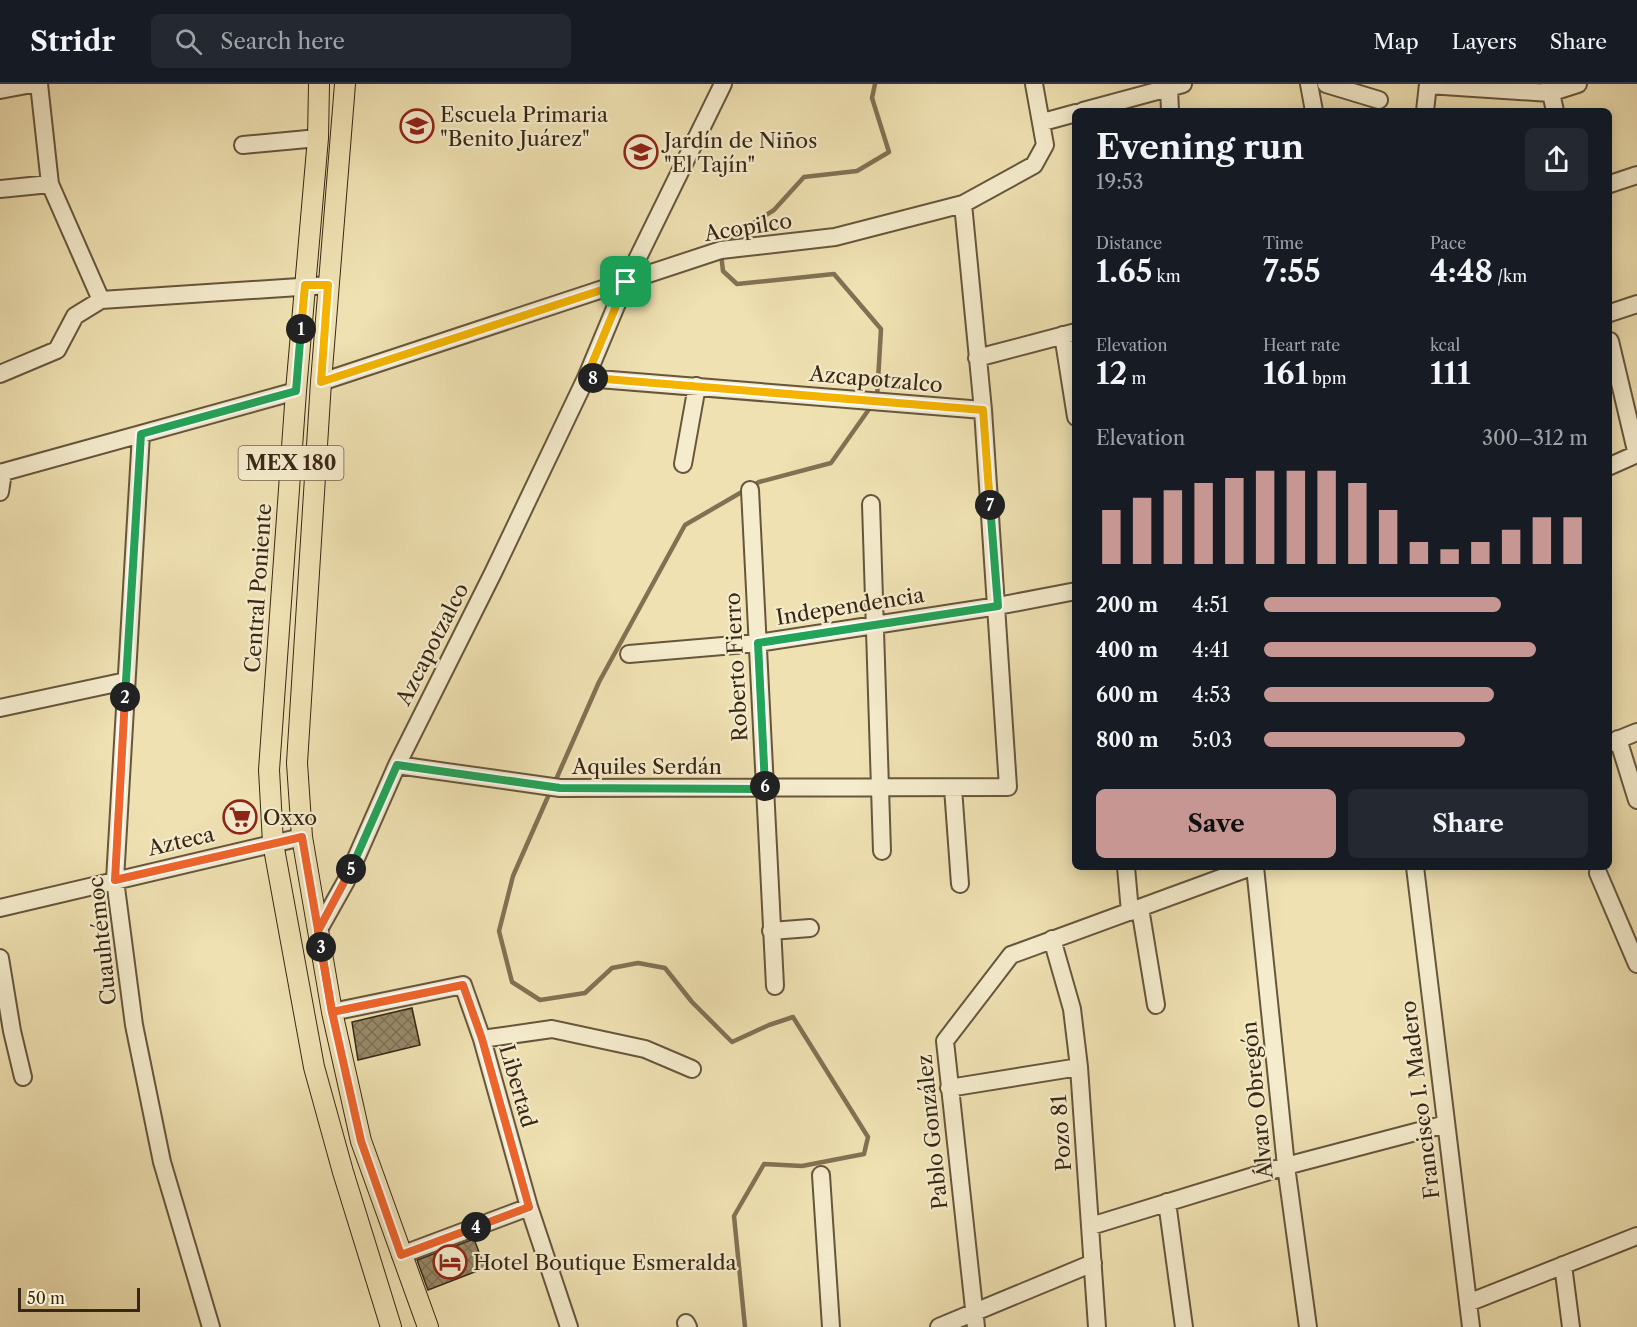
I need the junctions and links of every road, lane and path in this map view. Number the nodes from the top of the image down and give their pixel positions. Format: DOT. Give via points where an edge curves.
graph roads {
  1 [pos="32,84"];
  2 [pos="39,84"];
  3 [pos="319,84"];
  4 [pos="345,84"];
  5 [pos="723,84"];
  6 [pos="1034,84"];
  7 [pos="1310,84"];
  8 [pos="1326,84"];
  9 [pos="1578,84"];
  10 [pos="1428,85"];
  11 [pos="1176,86"];
  12 [pos="1549,88"];
  13 [pos="0,90"];
  14 [pos="1379,100"];
  15 [pos="1094,108"];
  16 [pos="1171,108"];
  17 [pos="1314,108"];
  18 [pos="1425,108"];
  19 [pos="1554,108"];
  20 [pos="1072,114"];
  21 [pos="1043,122"];
  22 [pos="318,138"];
  23 [pos="243,145"];
  24 [pos="1637,175"];
  25 [pos="1612,183"];
  26 [pos="50,184"];
  27 [pos="0,189"];
  28 [pos="963,204"];
  29 [pos="626,282"];
  30 [pos="305,285"];
  31 [pos="328,285"];
  32 [pos="101,300"];
  33 [pos="1637,304"];
  34 [pos="1612,312"];
  35 [pos="1070,334"];
  36 [pos="1612,349"];
  37 [pos="977,358"];
  38 [pos="1072,362"];
  39 [pos="0,374"];
  40 [pos="586,378"];
  41 [pos="321,382"];
  42 [pos="697,386"];
  43 [pos="296,391"];
  44 [pos="983,410"];
  45 [pos="141,434"];
  46 [pos="1637,454"];
  47 [pos="683,464"];
  48 [pos="1612,465"];
  49 [pos="1,473"];
  50 [pos="750,490"];
  51 [pos="0,492"];
  52 [pos="871,504"];
  53 [pos="1072,592"];
  54 [pos="998,606"];
  55 [pos="876,626"];
  56 [pos="758,643"];
  57 [pos="629,654"];
  58 [pos="126,681"];
  59 [pos="0,703"];
  60 [pos="0,708"];
  61 [pos="0,716"];
  62 [pos="1637,732"];
  63 [pos="1614,741"];
  64 [pos="397,765"];
  65 [pos="882,788"];
  66 [pos="953,788"];
  67 [pos="765,789"];
  68 [pos="1637,800"];
  69 [pos="302,837"];
  70 [pos="273,843"];
  71 [pos="882,851"];
  72 [pos="1127,870"];
  73 [pos="1245,870"];
  74 [pos="1253,870"];
  75 [pos="1415,870"];
  76 [pos="1598,873"];
  77 [pos="115,880"];
  78 [pos="960,885"];
  79 [pos="0,908"];
  80 [pos="1135,910"];
  81 [pos="810,928"];
  82 [pos="318,931"];
  83 [pos="771,931"];
  84 [pos="1052,939"];
  85 [pos="0,958"];
  86 [pos="1637,964"];
  87 [pos="775,986"];
  88 [pos="1156,1005"];
  89 [pos="332,1012"];
  90 [pos="482,1039"];
  91 [pos="1079,1067"];
  92 [pos="692,1069"];
  93 [pos="22,1077"];
  94 [pos="949,1088"];
  95 [pos="1446,1124"];
  96 [pos="1286,1167"];
  97 [pos="821,1175"];
  98 [pos="1167,1202"];
  99 [pos="529,1207"];
  100 [pos="1091,1226"];
  101 [pos="1637,1236"];
  102 [pos="401,1255"];
  103 [pos="1093,1263"];
  104 [pos="1563,1265"];
  105 [pos="1468,1303"];
  106 [pos="975,1320"];
  107 [pos="211,1327"];
  108 [pos="391,1327"];
  109 [pos="428,1327"];
  110 [pos="569,1327"];
  111 [pos="831,1327"];
  112 [pos="939,1327"];
  113 [pos="1097,1327"];
  114 [pos="1184,1327"];
  115 [pos="1308,1327"];
  116 [pos="1471,1327"];
  117 [pos="1571,1327"];
  1 -- 13 [label="street"];
  2 -- 26 [label="street"];
  3 -- 22 [label="main road, Central Poniente / MEX 180"];
  4 -- 31 [label="main road, MEX 180"];
  5 -- 29 [label="street, Azcapotzalco"];
  6 -- 21 [label="street, Acopilco"];
  7 -- 17 [label="street"];
  8 -- 14 [label="street"];
  9 -- 12 [label="street"];
  10 -- 12 [label="street"];
  10 -- 18 [label="street"];
  11 -- 15 [label="street"];
  11 -- 16 [label="street"];
  12 -- 19 [label="street"];
  20 -- 21 [label="street"];
  21 -- 28 [label="street, Acopilco" via="1046,145 1034,165"];
  22 -- 23 [label="street"];
  22 -- 30 [label="main road, Central Poniente / MEX 180"];
  24 -- 25 [label="street"];
  26 -- 27 [label="street"];
  26 -- 32 [label="street"];
  28 -- 29 [label="street, Acopilco" via="835,237 721,250"];
  28 -- 37 [label="street"];
  29 -- 40 [label="street, Azcapotzalco"];
  29 -- 41 [label="street, Acopilco"];
  30 -- 31 [label="street"];
  30 -- 32 [label="street"];
  30 -- 43 [label="main road, Central Poniente / MEX 180"];
  31 -- 41 [label="main road, MEX 180"];
  32 -- 39 [label="street" via="75,316 57,350"];
  33 -- 34 [label="street"];
  35 -- 37 [label="street"];
  35 -- 38 [label="street"];
  36 -- 46 [label="street"];
  37 -- 44 [label="street"];
  40 -- 42 [label="street, Azcapotzalco"];
  40 -- 64 [label="street, Azcapotzalco"];
  41 -- 69 [label="main road, MEX 180" via="297,763"];
  42 -- 44 [label="street, Azcapotzalco"];
  42 -- 47 [label="street"];
  43 -- 45 [label="street"];
  43 -- 70 [label="main road, Central Poniente / MEX 180" via="269,770"];
  44 -- 54 [label="street"];
  45 -- 49 [label="street"];
  45 -- 58 [label="street, Cuauhtémoc"];
  46 -- 48 [label="street"];
  49 -- 51 [label="street"];
  50 -- 56 [label="street, Roberto Fierro"];
  52 -- 55 [label="street"];
  53 -- 54 [label="street, Independencia"];
  54 -- 55 [label="street, Independencia"];
  54 -- 66 [label="street, Aquiles Serdán" via="1008,787"];
  55 -- 56 [label="street, Independencia"];
  55 -- 65 [label="street"];
  56 -- 57 [label="street, Independencia"];
  56 -- 67 [label="street, Roberto Fierro"];
  58 -- 60 [label="street"];
  58 -- 77 [label="street, Cuauhtémoc"];
  59 -- 60 [label="street"];
  60 -- 61 [label="street"];
  62 -- 63 [label="street"];
  63 -- 68 [label="street"];
  64 -- 67 [label="street, Aquiles Serdán" via="560,788"];
  64 -- 82 [label="street, Azcapotzalco" via="346,881"];
  65 -- 66 [label="street, Aquiles Serdán"];
  65 -- 67 [label="street, Aquiles Serdán"];
  65 -- 71 [label="street"];
  66 -- 78 [label="street"];
  67 -- 83 [label="street, Roberto Fierro"];
  69 -- 70 [label="street, Azteca"];
  69 -- 82 [label="main road, MEX 180"];
  70 -- 77 [label="street, Azteca"];
  70 -- 108 [label="main road, MEX 180" via="314,1067"];
  72 -- 80 [label="street"];
  73 -- 80 [label="street"];
  74 -- 96 [label="street, Álvaro Obregón"];
  75 -- 95 [label="street, Francisco I. Madero"];
  76 -- 86 [label="street"];
  77 -- 79 [label="street, Azteca"];
  77 -- 107 [label="street, Cuauhtémoc" via="134,1024 162,1162"];
  80 -- 84 [label="street"];
  80 -- 88 [label="street"];
  81 -- 83 [label="street"];
  82 -- 89 [label="main road, MEX 180"];
  83 -- 87 [label="street, Roberto Fierro"];
  84 -- 91 [label="street, Pozo 81" via="1072,1009"];
  84 -- 94 [label="street, Pablo González" via="1011,955 945,1041"];
  85 -- 93 [label="street"];
  89 -- 90 [label="street, Libertad" via="463,985"];
  89 -- 102 [label="main road, MEX 180" via="361,1141"];
  90 -- 92 [label="street" via="552,1029 645,1049"];
  90 -- 99 [label="street, Libertad"];
  91 -- 94 [label="street"];
  91 -- 100 [label="street, Pozo 81"];
  94 -- 106 [label="street, Pablo González"];
  95 -- 96 [label="street"];
  95 -- 105 [label="street, Francisco I. Madero"];
  96 -- 98 [label="street"];
  96 -- 115 [label="street, Álvaro Obregón"];
  97 -- 111 [label="street"];
  98 -- 100 [label="street"];
  98 -- 114 [label="street"];
  99 -- 102 [label="street"];
  99 -- 110 [label="street, Libertad"];
  100 -- 103 [label="street, Pozo 81"];
  101 -- 104 [label="street"];
  102 -- 109 [label="main road, MEX 180"];
  103 -- 106 [label="street"];
  103 -- 113 [label="street, Pozo 81"];
  104 -- 105 [label="street"];
  104 -- 117 [label="street"];
  105 -- 116 [label="street, Francisco I. Madero"];
  106 -- 112 [label="street"];
}
